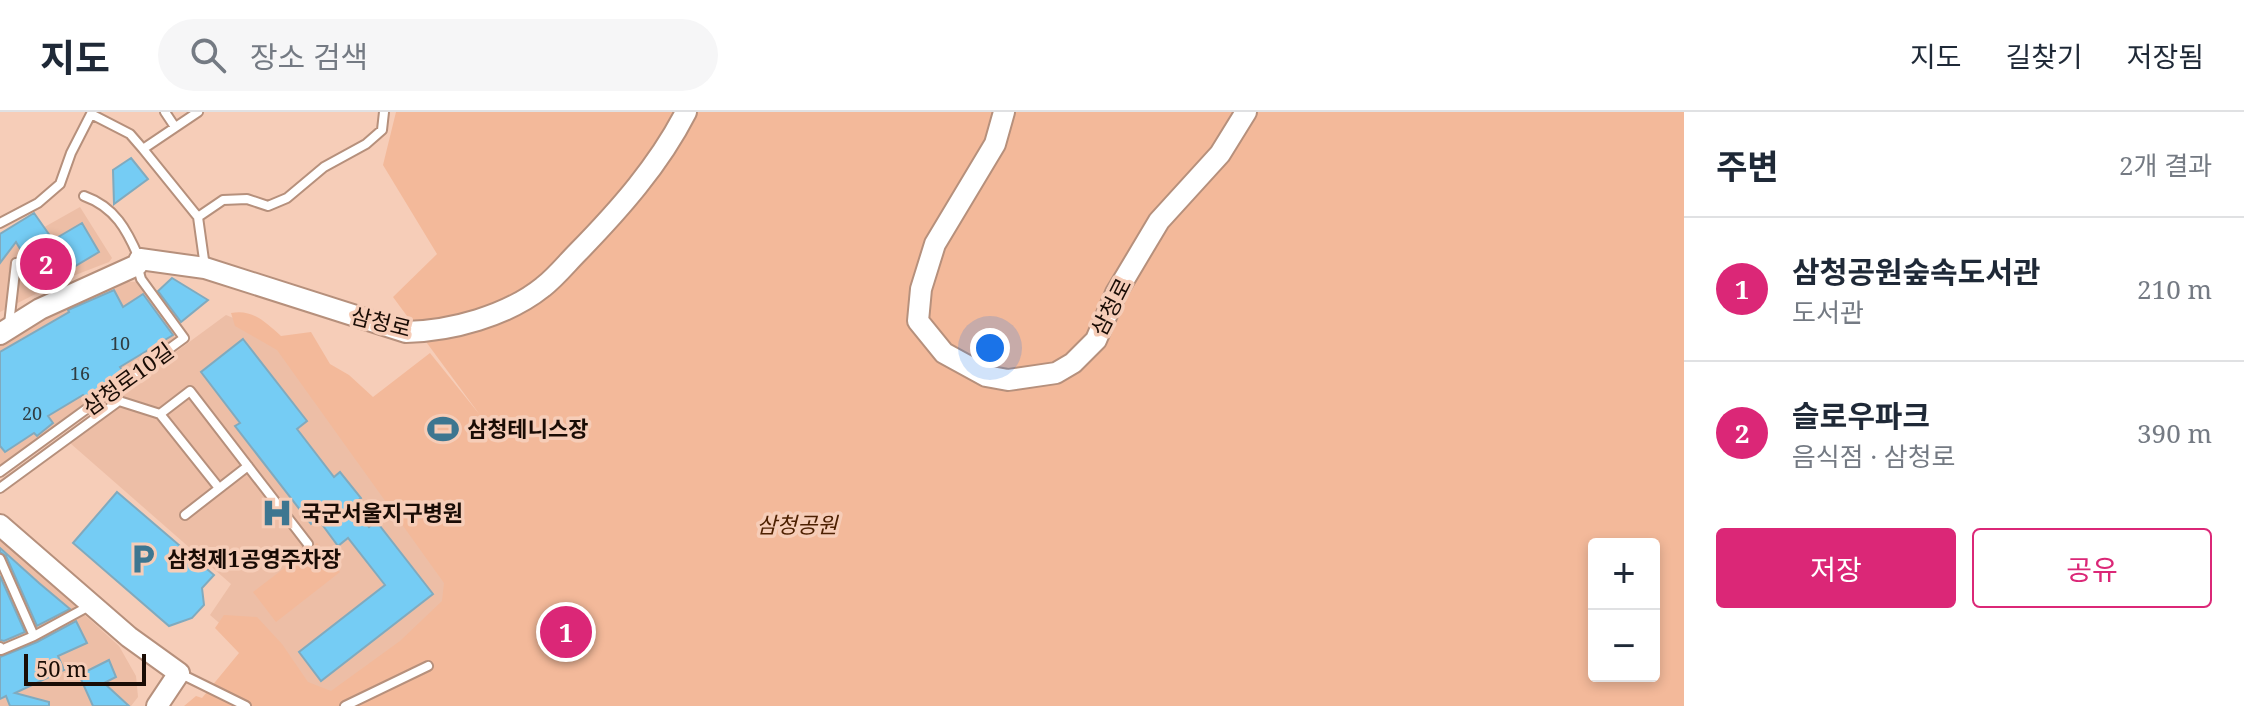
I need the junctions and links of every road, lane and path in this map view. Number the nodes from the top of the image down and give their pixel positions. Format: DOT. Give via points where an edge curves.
graph roads {
  1 [pos="165,112"];
  2 [pos="198,112"];
  3 [pos="384,112"];
  4 [pos="686,112"];
  5 [pos="1004,112"];
  6 [pos="1246,112"];
  7 [pos="91,113"];
  8 [pos="175,127"];
  9 [pos="143,149"];
  10 [pos="84,196"];
  11 [pos="198,217"];
  12 [pos="0,223"];
  13 [pos="138,262"];
  14 [pos="16,263"];
  15 [pos="205,268"];
  16 [pos="4,331"];
  17 [pos="160,414"];
  18 [pos="248,466"];
  19 [pos="0,472"];
  20 [pos="0,488"];
  21 [pos="219,488"];
  22 [pos="185,515"];
  23 [pos="0,525"];
  24 [pos="308,544"];
  25 [pos="0,559"];
  26 [pos="91,605"];
  27 [pos="34,636"];
  28 [pos="0,647"];
  29 [pos="428,666"];
  30 [pos="179,673"];
  31 [pos="157,706"];
  32 [pos="246,706"];
  33 [pos="345,706"];
  1 -- 8 [label="lane"];
  2 -- 8 [label="lane"];
  3 -- 11 [label="lane" via="382,130 287,198 268,206 247,199 223,200"];
  4 -- 15 [label="street, 삼청로" via="615,214 543,288 493,315 435,331 406,332"];
  5 -- 6 [label="street, 삼청로" via="995,144 935,244 918,321 944,353 986,376 1008,380 1056,373 1096,340 1116,293 1159,221 1220,154"];
  7 -- 9 [label="lane" via="130,134"];
  7 -- 12 [label="lane" via="60,184"];
  8 -- 9 [label="lane"];
  9 -- 11 [label="lane"];
  10 -- 13 [label="lane" via="124,224"];
  11 -- 15 [label="lane"];
  13 -- 15 [label="street, 삼청로"];
  13 -- 16 [label="street"];
  13 -- 19 [label="lane, 삼청로10길" via="141,279 184,338"];
  14 -- 16 [label="lane"];
  17 -- 18 [label="lane" via="190,391"];
  17 -- 20 [label="lane" via="119,401"];
  17 -- 21 [label="lane"];
  18 -- 21 [label="lane"];
  18 -- 24 [label="lane"];
  21 -- 22 [label="lane"];
  23 -- 26 [label="street"];
  25 -- 27 [label="lane"];
  26 -- 27 [label="lane"];
  26 -- 30 [label="street"];
  27 -- 28 [label="lane"];
  29 -- 33 [label="lane"];
  30 -- 31 [label="street"];
  30 -- 32 [label="lane"];
}
